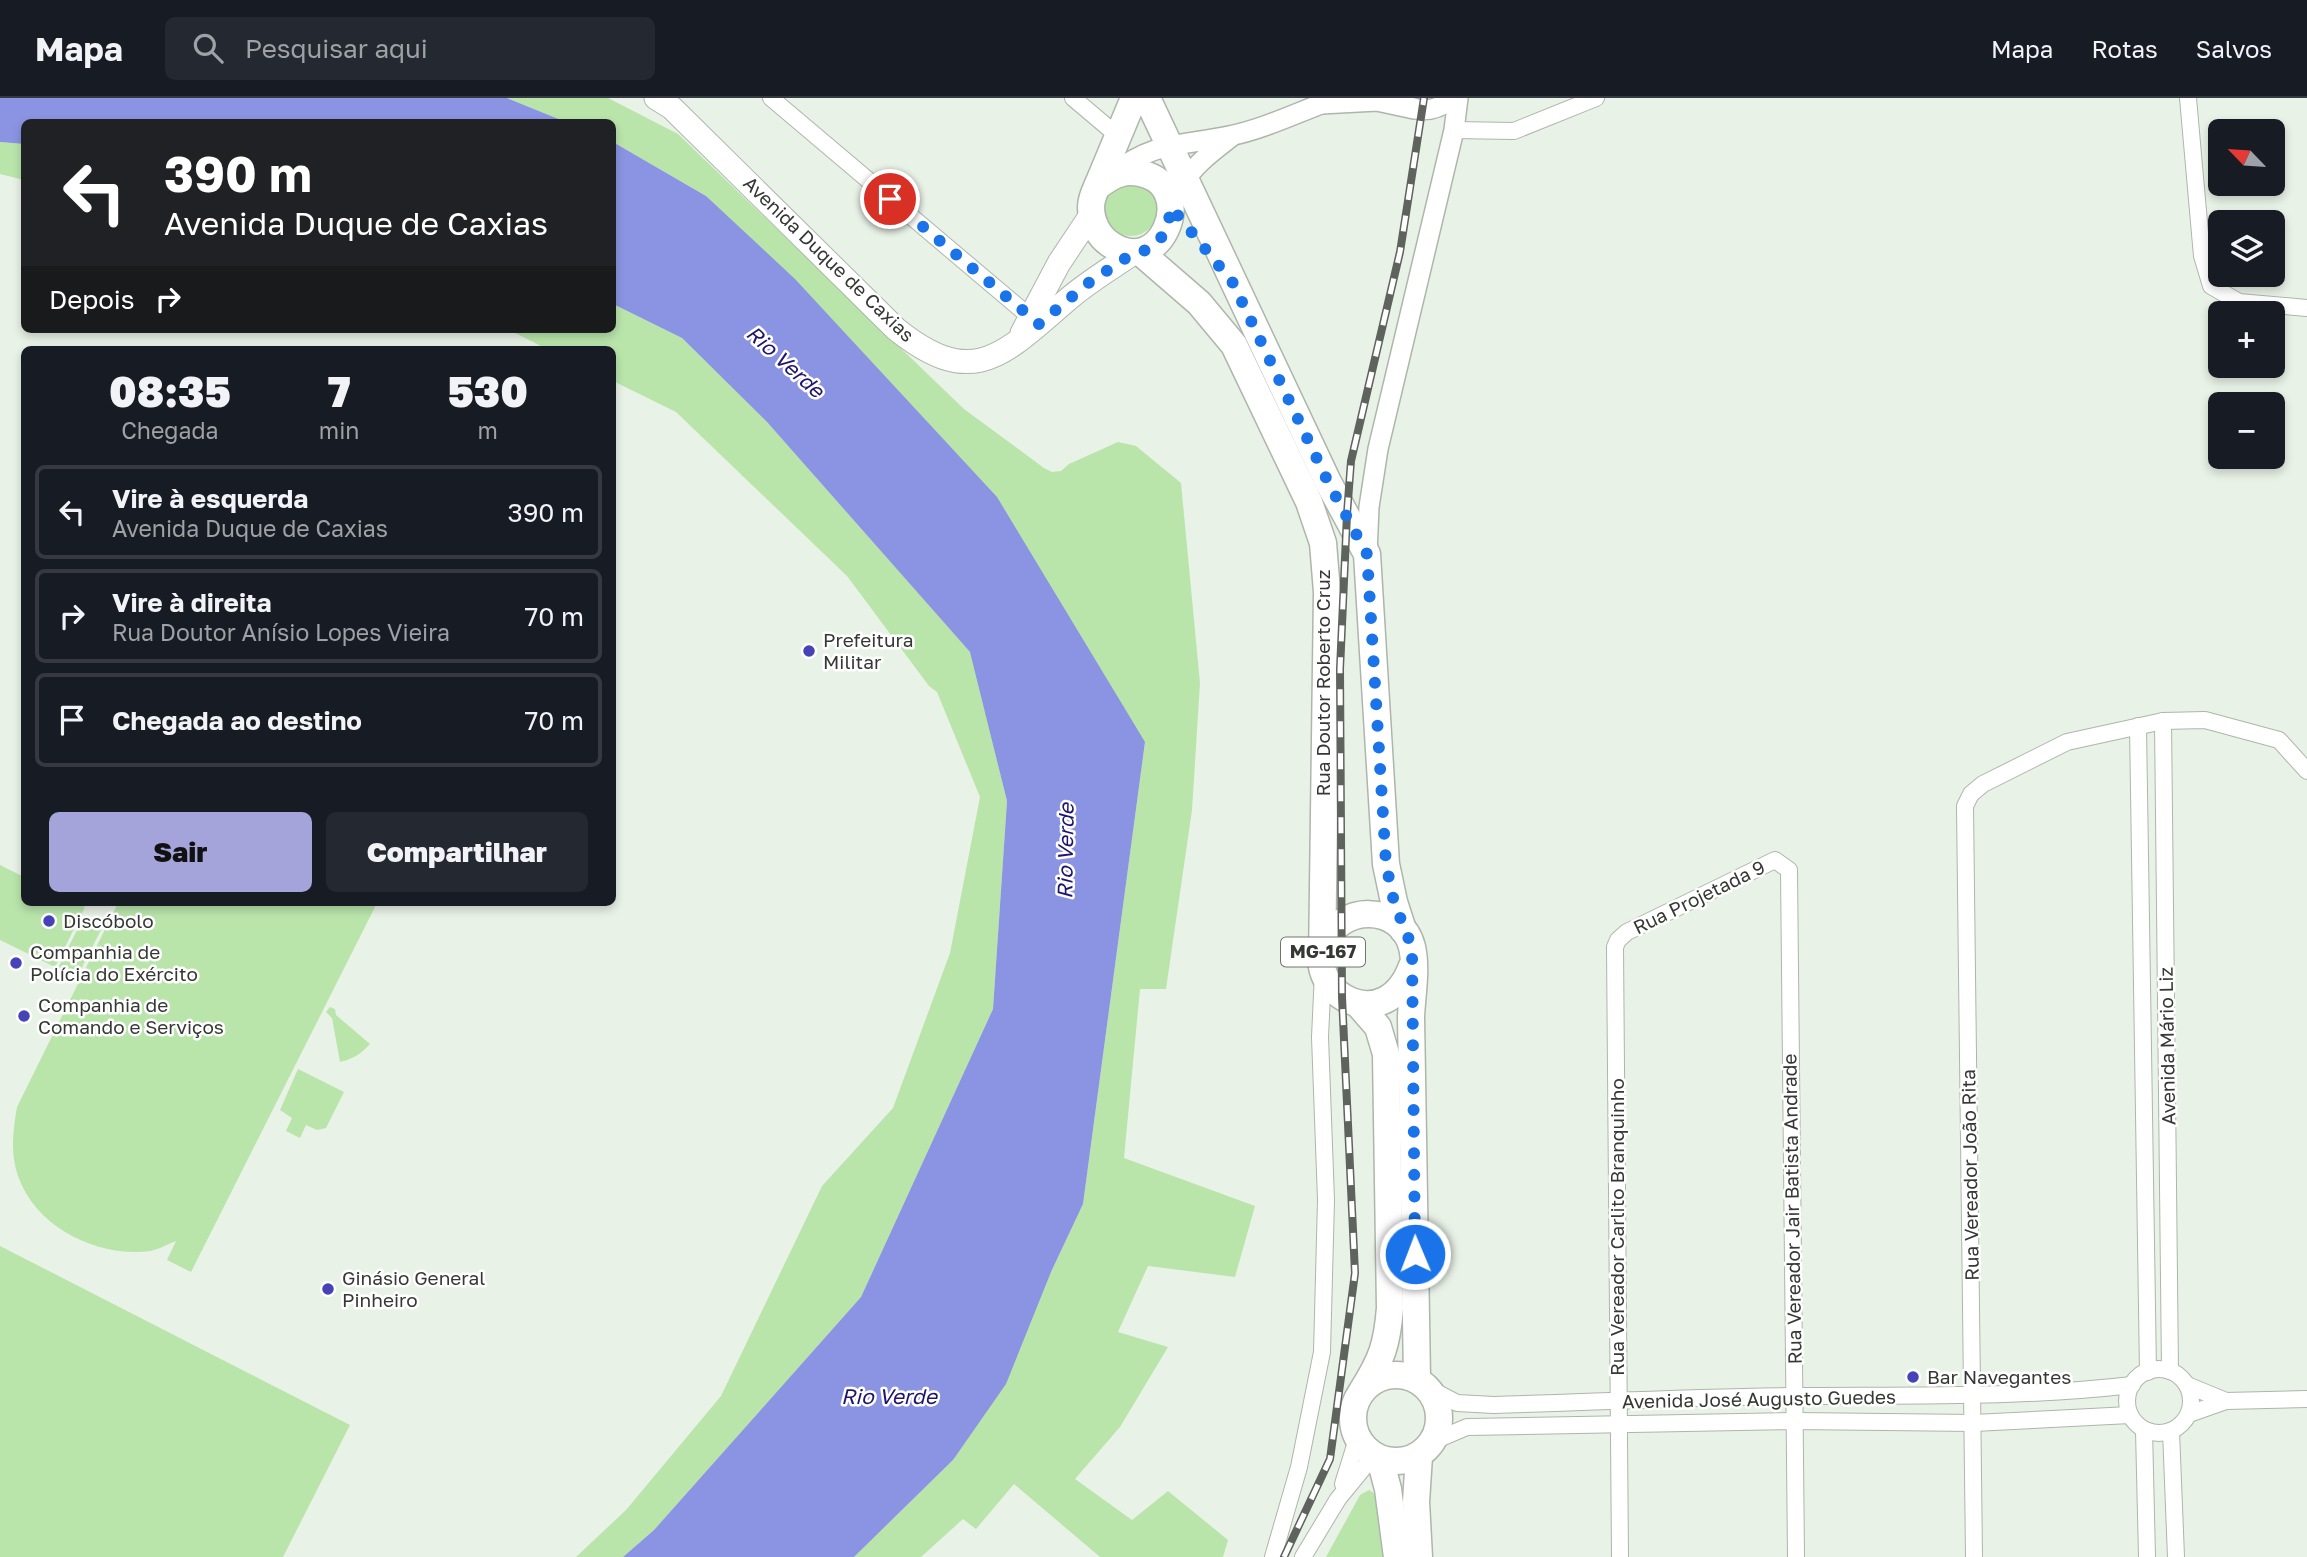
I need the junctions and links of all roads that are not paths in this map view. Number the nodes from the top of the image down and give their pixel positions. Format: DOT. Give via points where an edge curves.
graph roads {
  1 [pos="771,98"];
  2 [pos="1073,98"];
  3 [pos="1134,98"];
  4 [pos="1147,98"];
  5 [pos="1396,98"];
  6 [pos="1452,98"];
  7 [pos="1458,98"];
  8 [pos="1596,98"];
  9 [pos="2188,98"];
  10 [pos="670,101"];
  11 [pos="1326,101"];
  12 [pos="1420,110"];
  13 [pos="1454,130"];
  14 [pos="1118,136"];
  15 [pos="1231,136"];
  16 [pos="1170,146"];
  17 [pos="1186,177"];
  18 [pos="1106,180"];
  19 [pos="1171,207"];
  20 [pos="1091,215"];
  21 [pos="1136,253"];
  22 [pos="1233,283"];
  23 [pos="2307,308"];
  24 [pos="1034,321"];
  25 [pos="1367,554"];
  26 [pos="2164,722"];
  27 [pos="2138,726"];
  28 [pos="2307,771"];
  29 [pos="1782,864"];
  30 [pos="1404,930"];
  31 [pos="1618,940"];
  32 [pos="1322,965"];
  33 [pos="1412,966"];
  34 [pos="1358,1004"];
  35 [pos="2170,1371"];
  36 [pos="2148,1372"];
  37 [pos="1424,1384"];
  38 [pos="2132,1385"];
  39 [pos="2187,1385"];
  40 [pos="1362,1391"];
  41 [pos="1794,1396"];
  42 [pos="1972,1396"];
  43 [pos="2307,1399"];
  44 [pos="1618,1401"];
  45 [pos="2226,1402"];
  46 [pos="2189,1414"];
  47 [pos="2130,1415"];
  48 [pos="1795,1421"];
  49 [pos="1974,1423"];
  50 [pos="1619,1424"];
  51 [pos="2144,1430"];
  52 [pos="2171,1431"];
  53 [pos="1427,1448"];
  54 [pos="1371,1450"];
  55 [pos="1338,1499"];
  56 [pos="1273,1557"];
  57 [pos="1303,1557"];
  58 [pos="1397,1557"];
  59 [pos="1419,1557"];
  60 [pos="1620,1557"];
  61 [pos="1796,1557"];
  62 [pos="1974,1557"];
  63 [pos="2147,1557"];
  64 [pos="2176,1557"];
  1 -- 24 [label="street"];
  2 -- 14 [label="street"];
  3 -- 14 [label="main road, Avenida Duque de Caxias"];
  4 -- 16 [label="main road"];
  5 -- 12 [label="street"];
  6 -- 12 [label="street" via="1436,108"];
  7 -- 13 [label="street"];
  8 -- 13 [label="street" via="1514,131"];
  9 -- 23 [label="street" via="2202,256 2211,286 2239,302"];
  10 -- 24 [label="main road, Avenida Duque de Caxias" via="915,344 939,357 965,363 986,360 1020,339"];
  11 -- 12 [label="street" via="1377,101"];
  11 -- 15 [label="street"];
  12 -- 13 [label="street" via="1444,120"];
  13 -- 25 [label="street" via="1378,449"];
  14 -- 18 [label="main road, Avenida Duque de Caxias"];
  15 -- 16 [label="street"];
  15 -- 17 [label="street"];
  16 -- 17 [label="main road"];
  16 -- 18 [label="street" via="1142,153"];
  17 -- 19 [label="street"];
  17 -- 22 [label="main road"];
  18 -- 19 [label="main road" via="1132,171 1150,176 1164,189"];
  18 -- 20 [label="main road, Avenida Duque de Caxias" via="1093,194"];
  19 -- 21 [label="main road, Avenida Duque de Caxias" via="1168,227 1157,243"];
  19 -- 22 [label="main road"];
  20 -- 21 [label="main road" via="1105,241 1117,250"];
  20 -- 24 [label="main road, Avenida Duque de Caxias" via="1059,264"];
  21 -- 24 [label="main road, Avenida Duque de Caxias"];
  21 -- 32 [label="main road, Rua Doutor Roberto Cruz" via="1199,303 1234,345 1309,502 1323,543 1327,592"];
  22 -- 25 [label="main road"];
  25 -- 30 [label="main road" via="1386,864"];
  26 -- 27 [label="street"];
  26 -- 28 [label="street" via="2205,720 2278,740"];
  26 -- 35 [label="street, Avenida Mário Liz"];
  27 -- 36 [label="street, Avenida Mário Liz"];
  27 -- 42 [label="street, Rua Vereador João Rita" via="2067,742 1983,784 1970,794 1965,806"];
  29 -- 31 [label="street, Rua Projetada 9" via="1774,860"];
  29 -- 41 [label="street, Rua Vereador Jair Batista Andrade" via="1789,870"];
  30 -- 32 [label="main road, MG-167" via="1374,913 1357,914 1330,932 1323,946"];
  30 -- 33 [label="main road" via="1412,947"];
  31 -- 44 [label="street, Rua Vereador Carlito Branquinho"];
  32 -- 34 [label="main road, MG-167" via="1328,982 1342,997"];
  32 -- 56 [label="street, Rua Doutor Roberto Cruz" via="1326,1200 1322,1352 1302,1455"];
  33 -- 34 [label="main road" via="1406,983 1393,996 1377,1004"];
  33 -- 37 [label="main road"];
  34 -- 40 [label="main road, MG-167" via="1378,1027 1386,1054 1390,1308 1381,1361"];
  35 -- 36 [label="street"];
  35 -- 39 [label="street"];
  36 -- 38 [label="street"];
  37 -- 40 [label="main road" via="1397,1373 1377,1378"];
  37 -- 44 [label="street, Avenida José Augusto Guedes" via="1457,1403"];
  37 -- 53 [label="main road" via="1441,1415"];
  38 -- 42 [label="street, Avenida José Augusto Guedes"];
  38 -- 47 [label="street"];
  39 -- 45 [label="street"];
  39 -- 46 [label="street"];
  40 -- 54 [label="main road" via="1353,1409 1354,1429"];
  41 -- 42 [label="street, Avenida José Augusto Guedes"];
  41 -- 44 [label="street, Avenida José Augusto Guedes"];
  41 -- 48 [label="street, Rua Vereador Jair Batista Andrade"];
  42 -- 49 [label="street, Rua Vereador João Rita"];
  43 -- 45 [label="street"];
  44 -- 50 [label="street, Rua Vereador Carlito Branquinho"];
  45 -- 46 [label="street"];
  46 -- 52 [label="street"];
  47 -- 49 [label="street, Avenida José Augusto Guedes"];
  47 -- 51 [label="street"];
  48 -- 49 [label="street, Avenida José Augusto Guedes"];
  48 -- 50 [label="street, Avenida José Augusto Guedes"];
  48 -- 61 [label="street, Rua Vereador Jair Batista Andrade"];
  49 -- 62 [label="street, Rua Vereador João Rita"];
  50 -- 53 [label="street, Avenida José Augusto Guedes" via="1467,1427"];
  50 -- 60 [label="street, Rua Vereador Carlito Branquinho"];
  51 -- 52 [label="street"];
  51 -- 63 [label="street"];
  52 -- 64 [label="street"];
  53 -- 54 [label="main road" via="1400,1462"];
  53 -- 59 [label="main road" via="1416,1502"];
  54 -- 55 [label="street"];
  54 -- 55 [label="street"];
  54 -- 58 [label="main road" via="1388,1489"];
  55 -- 57 [label="street"];
}
